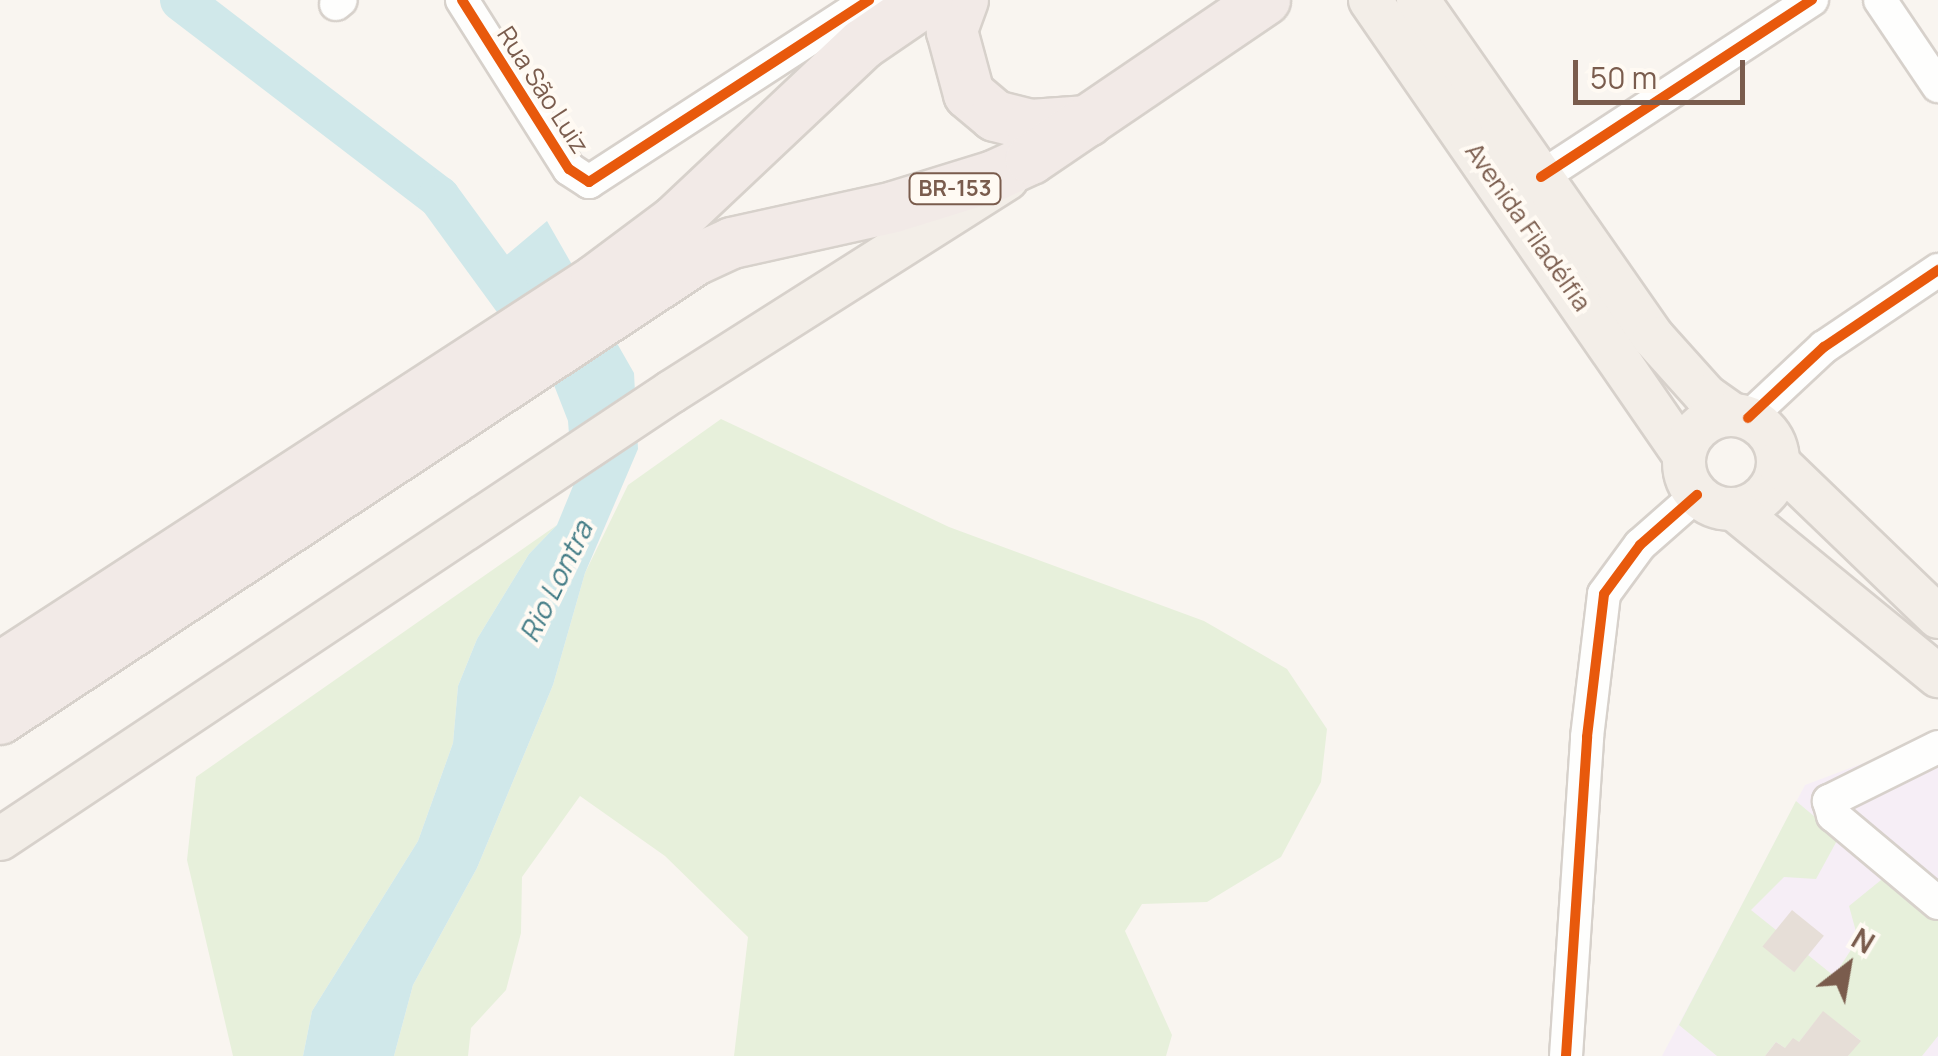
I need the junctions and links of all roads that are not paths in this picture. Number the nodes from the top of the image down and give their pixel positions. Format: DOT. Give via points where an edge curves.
graph roads {
  1 [pos="462,0"];
  2 [pos="869,0"];
  3 [pos="927,0"];
  4 [pos="963,0"];
  5 [pos="1265,0"];
  6 [pos="1370,0"];
  7 [pos="1418,0"];
  8 [pos="1812,0"];
  9 [pos="1880,0"];
  10 [pos="1938,86"];
  11 [pos="1088,120"];
  12 [pos="1032,159"];
  13 [pos="1541,177"];
  14 [pos="1938,270"];
  15 [pos="606,296"];
  16 [pos="494,367"];
  17 [pos="1740,416"];
  18 [pos="1684,455"];
  19 [pos="1778,463"];
  20 [pos="1716,502"];
  21 [pos="1937,614"];
  22 [pos="0,668"];
  23 [pos="1938,676"];
  24 [pos="0,719"];
  25 [pos="1938,747"];
  26 [pos="0,840"];
  27 [pos="1938,903"];
  28 [pos="1566,1056"];
  1 -- 2 [label="street, Rua São Luiz" via="568,169 589,182"];
  3 -- 15 [label="highway, BR-153" via="863,44 674,221"];
  4 -- 11 [label="highway" via="952,31 969,94 995,116 1032,125"];
  5 -- 11 [label="highway, BR-153"];
  6 -- 18 [label="main road, Avenida Filadélfia"];
  7 -- 13 [label="main road, Avenida Filadélfia"];
  8 -- 13 [label="street"];
  9 -- 10 [label="street"];
  11 -- 12 [label="highway, BR-153"];
  12 -- 15 [label="highway, BR-153" via="894,207 732,243"];
  12 -- 26 [label="main road" via="966,209 670,392"];
  13 -- 17 [label="main road, Avenida Filadélfia" via="1654,338 1706,396"];
  14 -- 17 [label="street"];
  15 -- 16 [label="highway, BR-153"];
  16 -- 22 [label="highway, BR-153"];
  16 -- 24 [label="highway, BR-153"];
  17 -- 18 [label="main road" via="1695,430"];
  17 -- 19 [label="main road" via="1770,436"];
  18 -- 20 [label="main road"];
  19 -- 20 [label="main road" via="1769,490"];
  19 -- 21 [label="main road"];
  20 -- 23 [label="main road"];
  20 -- 28 [label="street" via="1640,544 1604,594 1586,737"];
  25 -- 27 [label="street" via="1828,800 1833,815"];
}
